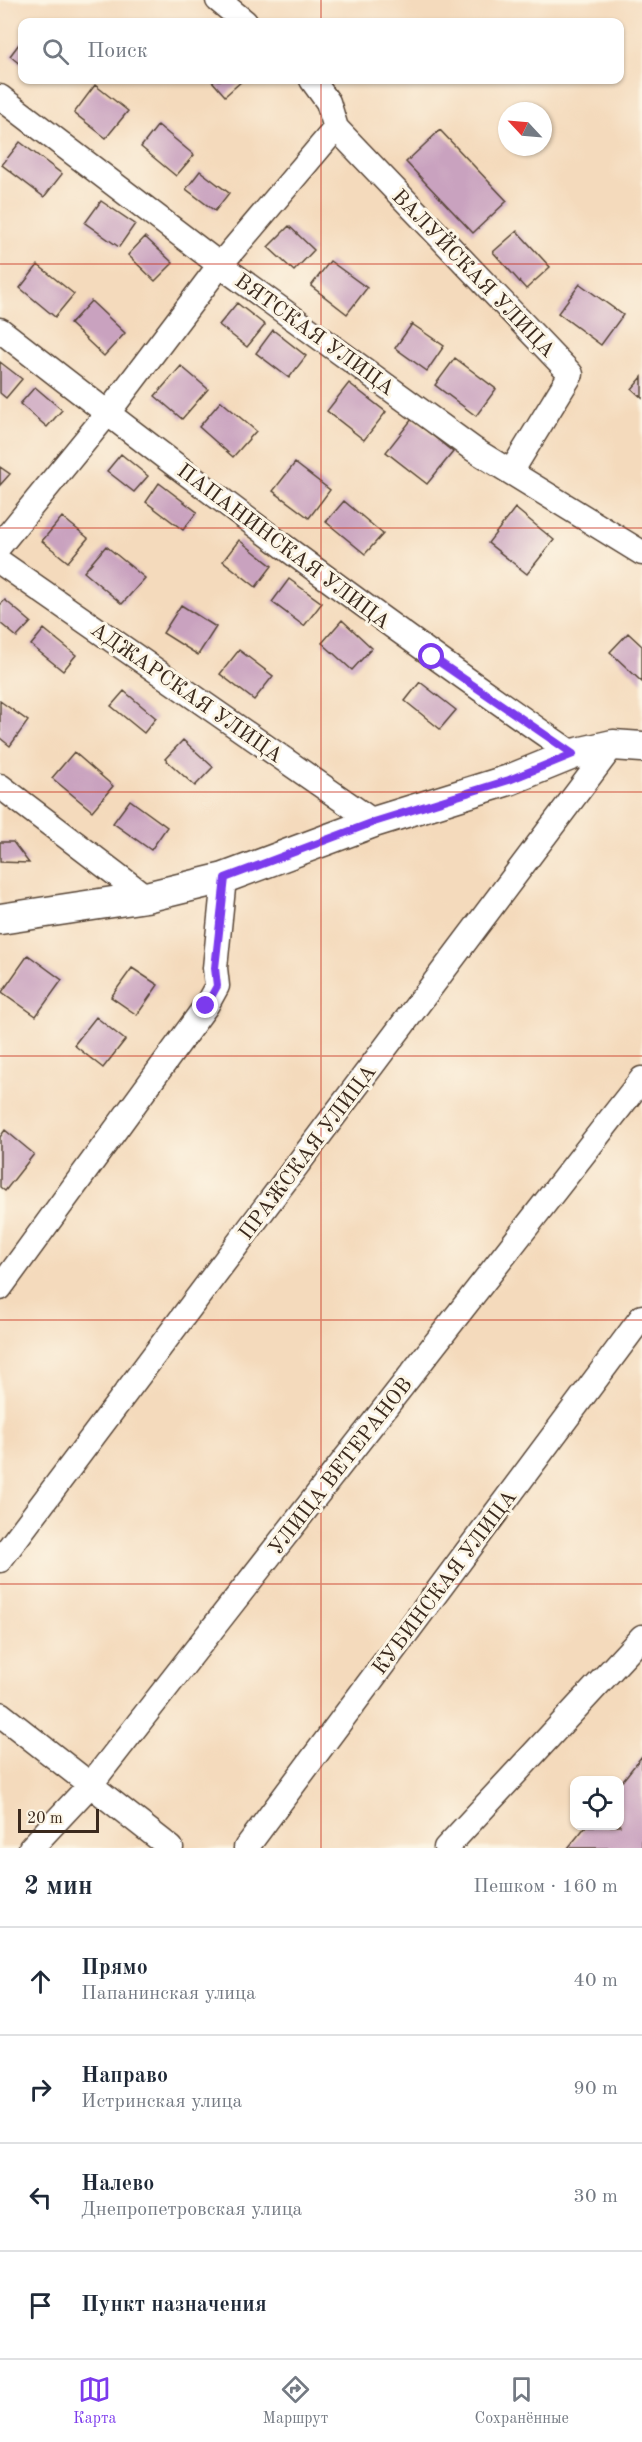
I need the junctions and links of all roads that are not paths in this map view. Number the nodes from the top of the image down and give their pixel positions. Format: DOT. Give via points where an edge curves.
graph roads {
  1 [pos="218,0"];
  2 [pos="240,18"];
  3 [pos="315,84"];
  4 [pos="0,97"];
  5 [pos="336,128"];
  6 [pos="220,265"];
  7 [pos="0,330"];
  8 [pos="107,414"];
  9 [pos="512,472"];
  10 [pos="0,545"];
  11 [pos="642,554"];
  12 [pos="0,562"];
  13 [pos="628,746"];
  14 [pos="573,754"];
  15 [pos="0,786"];
  16 [pos="374,822"];
  17 [pos="225,878"];
  18 [pos="146,897"];
  19 [pos="0,919"];
  20 [pos="642,1079"];
  21 [pos="0,1288"];
  22 [pos="642,1317"];
  23 [pos="0,1560"];
  24 [pos="642,1637"];
  25 [pos="0,1714"];
  26 [pos="91,1784"];
  27 [pos="31,1848"];
  28 [pos="171,1848"];
  29 [pos="246,1848"];
  30 [pos="446,1848"];
  1 -- 2 [label="street"];
  3 -- 5 [label="street, ВАЛУЙСКАЯ УЛИЦА" via="328,102"];
  4 -- 6 [label="street, ВЯТСКАЯ УЛИЦА"];
  5 -- 6 [label="street"];
  5 -- 9 [label="street, ВАЛУЙСКАЯ УЛИЦА" via="571,374"];
  6 -- 8 [label="street"];
  6 -- 9 [label="street, ВЯТСКАЯ УЛИЦА" via="473,449"];
  7 -- 8 [label="street, ПАПАНИНСКАЯ УЛИЦА"];
  8 -- 10 [label="street"];
  8 -- 14 [label="street, ПАПАНИНСКАЯ УЛИЦА" via="432,657"];
  9 -- 11 [label="street, ВЯТСКАЯ УЛИЦА"];
  12 -- 16 [label="street, АДЖАРСКАЯ УЛИЦА"];
  13 -- 14 [label="street"];
  13 -- 23 [label="street, ПРАЖСКАЯ УЛИЦА"];
  14 -- 16 [label="street" via="509,780"];
  15 -- 18 [label="street"];
  16 -- 17 [label="street"];
  17 -- 18 [label="street"];
  17 -- 21 [label="street" via="215,968 217,986"];
  18 -- 19 [label="street"];
  20 -- 26 [label="street, УЛИЦА ВЕТЕРАНОВ"];
  22 -- 29 [label="street, КУБИНСКАЯ УЛИЦА"];
  24 -- 30 [label="street"];
  25 -- 26 [label="street"];
  26 -- 27 [label="street, УЛИЦА ВЕТЕРАНОВ"];
  26 -- 28 [label="street"];
}
